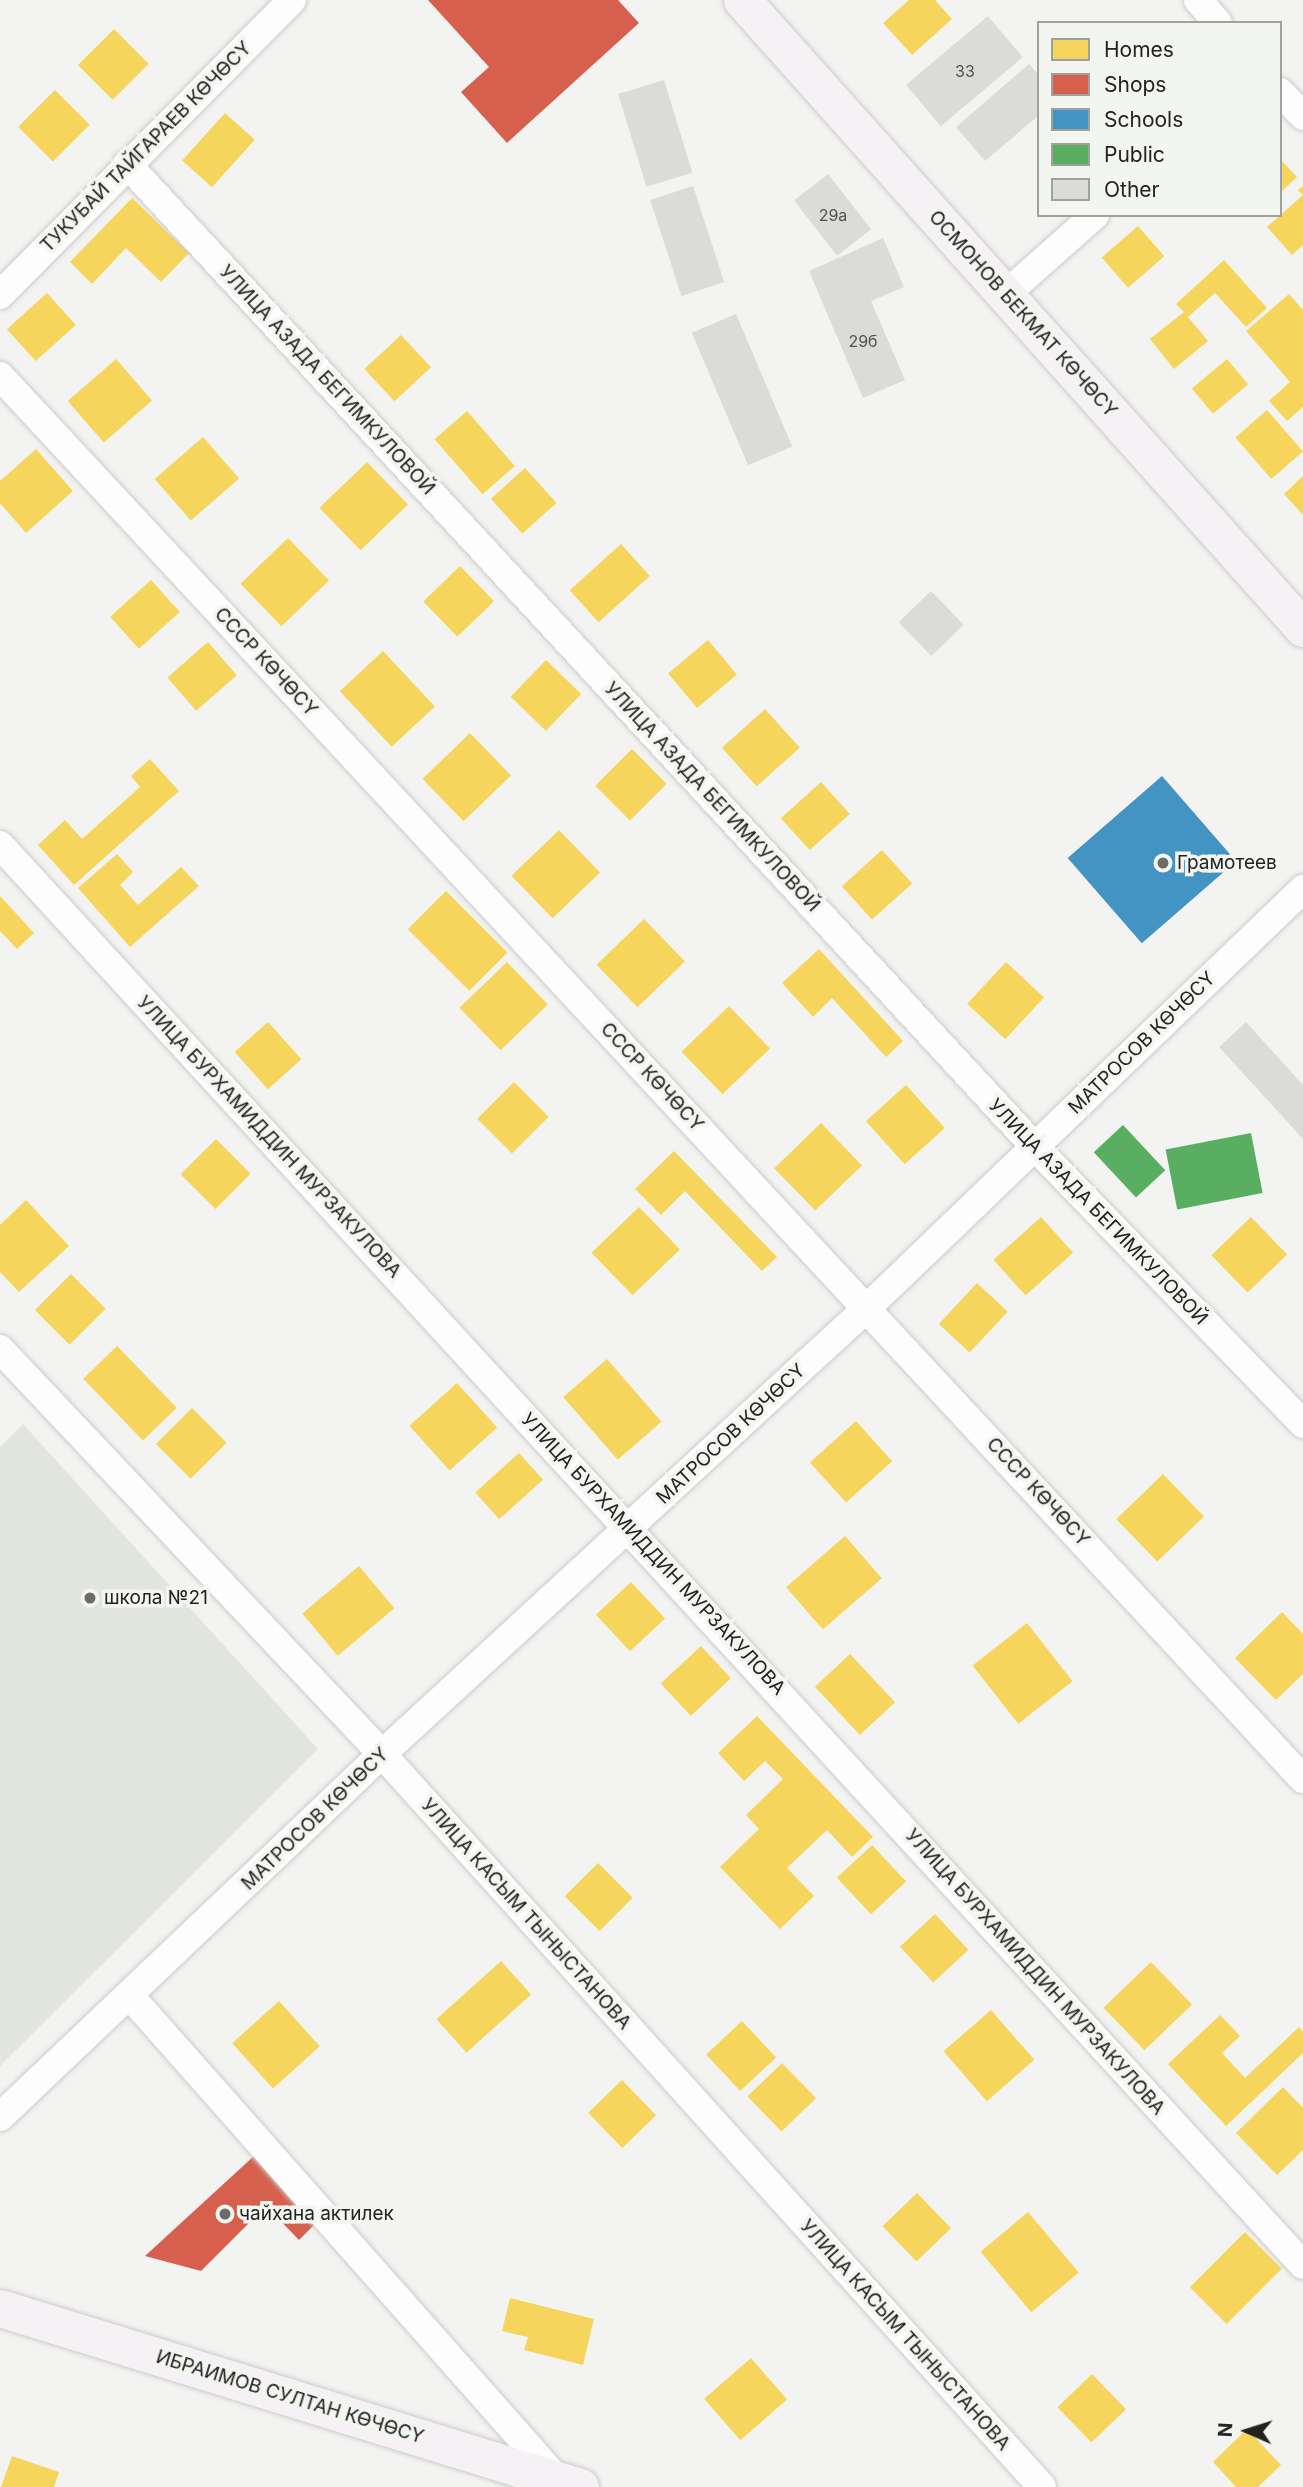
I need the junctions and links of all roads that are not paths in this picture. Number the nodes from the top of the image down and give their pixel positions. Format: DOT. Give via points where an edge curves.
graph roads {
  1 [pos="292,0"];
  2 [pos="743,0"];
  3 [pos="1198,0"];
  4 [pos="1216,21"];
  5 [pos="1282,94"];
  6 [pos="1303,116"];
  7 [pos="127,164"];
  8 [pos="1093,217"];
  9 [pos="1006,294"];
  10 [pos="0,295"];
  11 [pos="0,376"];
  12 [pos="1303,628"];
  13 [pos="0,845"];
  14 [pos="1303,889"];
  15 [pos="1034,1146"];
  16 [pos="867,1308"];
  17 [pos="0,1349"];
  18 [pos="1303,1424"];
  19 [pos="630,1528"];
  20 [pos="382,1754"];
  21 [pos="1303,1779"];
  22 [pos="130,1996"];
  23 [pos="0,2117"];
  24 [pos="1303,2265"];
  25 [pos="0,2308"];
  26 [pos="569,2483"];
  27 [pos="1042,2487"];
  1 -- 7 [label="street, ТУКУБАЙ ТАЙГАРАЕВ КӨЧӨСҮ"];
  2 -- 9 [label="main road, ОСМОНОВ БЕКМАТ КӨЧӨСҮ"];
  3 -- 4 [label="street"];
  5 -- 6 [label="street"];
  7 -- 10 [label="street, ТУКУБАЙ ТАЙГАРАЕВ КӨЧӨСҮ"];
  7 -- 15 [label="street, УЛИЦА АЗАДА БЕГИМКУЛОВОЙ"];
  8 -- 9 [label="street"];
  9 -- 12 [label="main road, ОСМОНОВ БЕКМАТ КӨЧӨСҮ"];
  11 -- 16 [label="street, СССР КӨЧӨСҮ"];
  13 -- 19 [label="street, УЛИЦА БУРХАМИДДИН МУРЗАКУЛОВА"];
  14 -- 15 [label="street, МАТРОСОВ КӨЧӨСҮ"];
  15 -- 16 [label="street, МАТРОСОВ КӨЧӨСҮ"];
  15 -- 18 [label="street, УЛИЦА АЗАДА БЕГИМКУЛОВОЙ"];
  16 -- 19 [label="street, МАТРОСОВ КӨЧӨСҮ"];
  16 -- 21 [label="street, СССР КӨЧӨСҮ"];
  17 -- 20 [label="street, УЛИЦА КАСЫМ ТЫНЫСТАНОВА"];
  19 -- 20 [label="street, МАТРОСОВ КӨЧӨСҮ"];
  19 -- 24 [label="street, УЛИЦА БУРХАМИДДИН МУРЗАКУЛОВА"];
  20 -- 22 [label="street, МАТРОСОВ КӨЧӨСҮ"];
  20 -- 27 [label="street, УЛИЦА КАСЫМ ТЫНЫСТАНОВА"];
  22 -- 23 [label="street, МАТРОСОВ КӨЧӨСҮ"];
  22 -- 26 [label="street"];
  25 -- 26 [label="main road, ИБРАИМОВ СУЛТАН КӨЧӨСҮ"];
}
